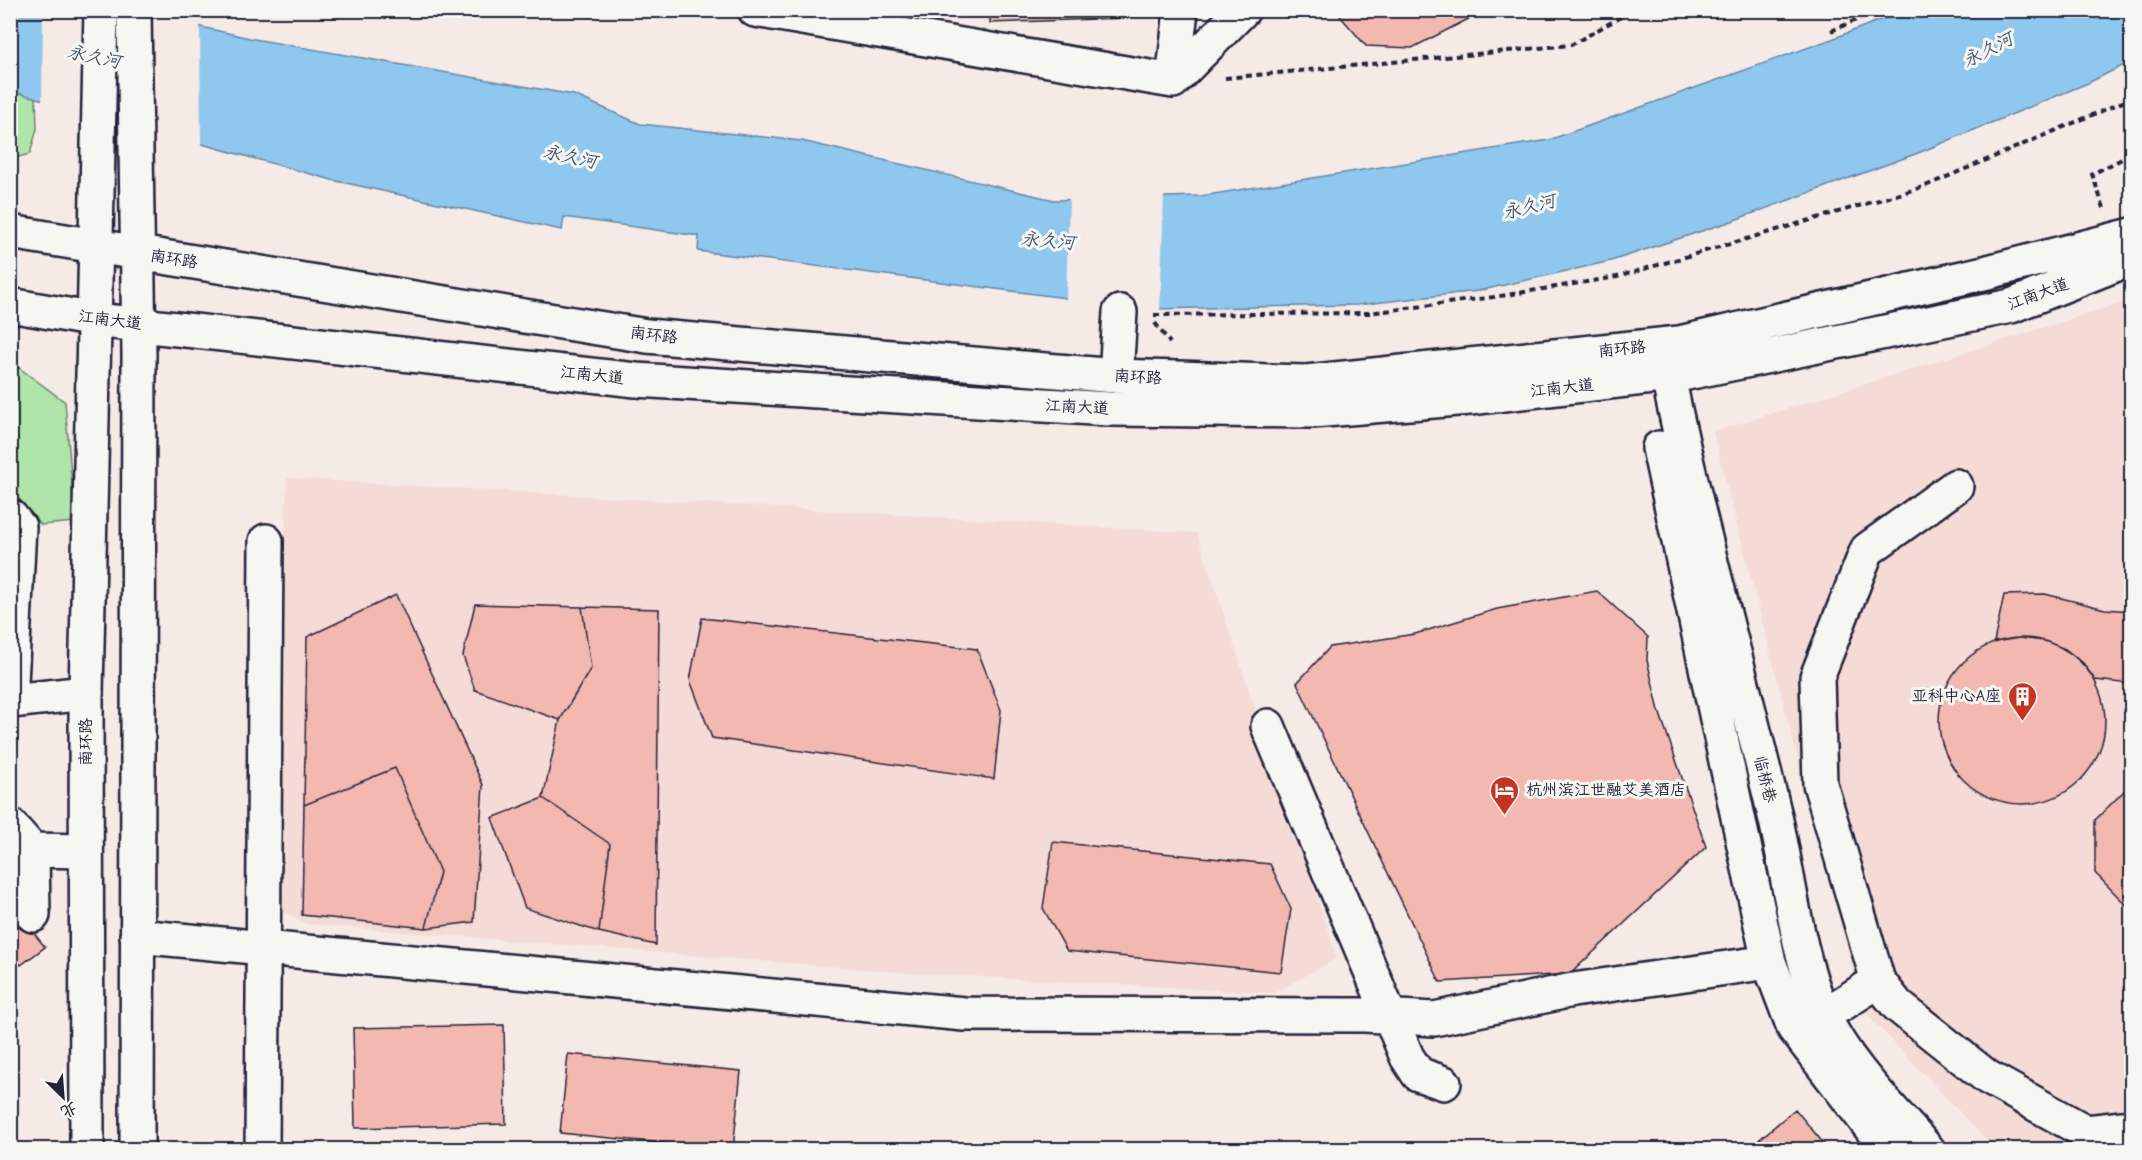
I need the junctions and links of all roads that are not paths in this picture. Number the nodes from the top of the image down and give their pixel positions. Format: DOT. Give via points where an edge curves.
graph roads {
  1 [pos="101,10"];
  2 [pos="134,10"];
  3 [pos="755,10"];
  4 [pos="1181,10"];
  5 [pos="1243,10"];
  6 [pos="1173,81"];
  7 [pos="10,232"];
  8 [pos="2132,235"];
  9 [pos="97,247"];
  10 [pos="138,254"];
  11 [pos="2132,258"];
  12 [pos="10,305"];
  13 [pos="1120,312"];
  14 [pos="96,320"];
  15 [pos="139,324"];
  16 [pos="1116,376"];
  17 [pos="1657,377"];
  18 [pos="1956,486"];
  19 [pos="10,516"];
  20 [pos="266,541"];
  21 [pos="86,693"];
  22 [pos="11,702"];
  23 [pos="1268,726"];
  24 [pos="10,825"];
  25 [pos="32,850"];
  26 [pos="86,851"];
  27 [pos="33,915"];
  28 [pos="137,936"];
  29 [pos="263,948"];
  30 [pos="1769,962"];
  31 [pos="1878,981"];
  32 [pos="1390,1015"];
  33 [pos="1809,1021"];
  34 [pos="1444,1083"];
  35 [pos="2132,1127"];
  36 [pos="87,1149"];
  37 [pos="137,1149"];
  38 [pos="262,1149"];
  39 [pos="1888,1149"];
  40 [pos="1928,1149"];
  1 -- 9 [label="main road, 南环路"];
  2 -- 10 [label="main road, 南环路"];
  3 -- 6 [label="main road"];
  4 -- 6 [label="main road"];
  5 -- 6 [label="main road"];
  7 -- 9 [label="main road"];
  8 -- 16 [label="main road, 南环路" via="1679,343 1306,381"];
  9 -- 10 [label="main road"];
  9 -- 14 [label="main road, 南环路"];
  10 -- 15 [label="main road, 南环路"];
  10 -- 16 [label="main road, 南环路" via="647,336"];
  11 -- 17 [label="main road, 江南大道" via="2011,306"];
  12 -- 14 [label="main road, 江南大道"];
  13 -- 16 [label="main road"];
  14 -- 15 [label="main road, 江南大道"];
  14 -- 21 [label="main road, 南环路"];
  15 -- 17 [label="main road, 江南大道" via="636,380 1108,409 1312,411"];
  15 -- 28 [label="main road, 南环路"];
  17 -- 30 [label="main road, 临桥巷"];
  17 -- 33 [label="main road, 临桥巷" via="1687,470 1775,818 1804,958"];
  18 -- 31 [label="main road" via="1867,550 1817,677 1820,784"];
  19 -- 22 [label="main road" via="19,527"];
  20 -- 29 [label="main road"];
  21 -- 22 [label="main road"];
  21 -- 26 [label="main road, 南环路"];
  23 -- 32 [label="main road"];
  24 -- 25 [label="main road"];
  25 -- 26 [label="main road"];
  25 -- 27 [label="main road"];
  26 -- 36 [label="main road, 南环路"];
  28 -- 29 [label="main road"];
  28 -- 37 [label="main road, 南环路"];
  29 -- 32 [label="main road" via="964,1014"];
  29 -- 38 [label="main road"];
  30 -- 32 [label="main road" via="1573,990 1434,1019"];
  30 -- 33 [label="main road, 临桥巷"];
  31 -- 33 [label="main road"];
  31 -- 35 [label="main road" via="1898,1006 1987,1077 2086,1132"];
  32 -- 34 [label="main road" via="1418,1074"];
  33 -- 39 [label="main road, 临桥巷" via="1868,1127"];
  33 -- 40 [label="main road, 临桥巷"];
}
